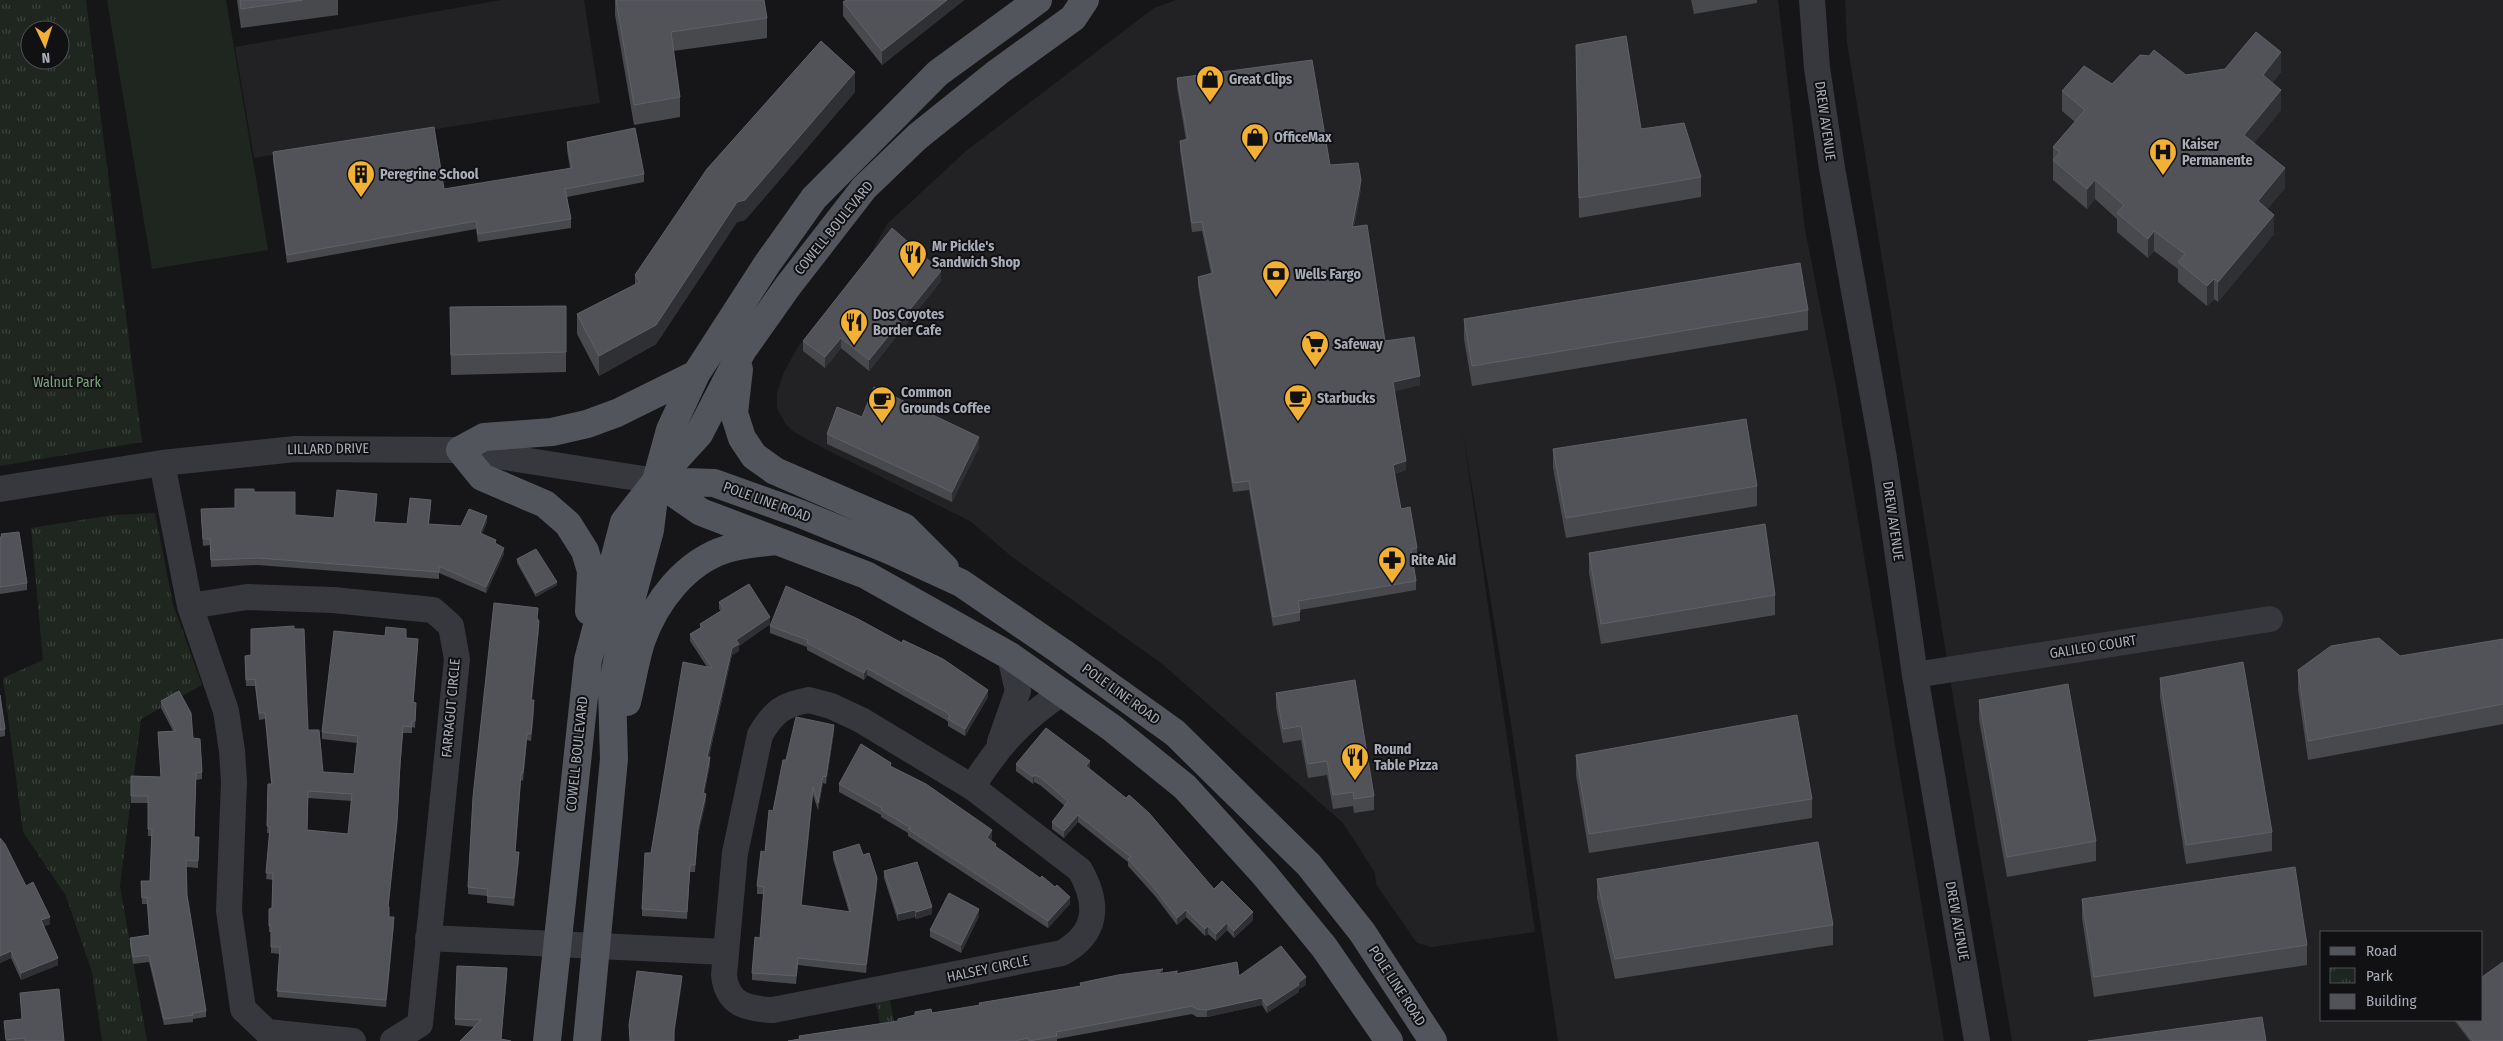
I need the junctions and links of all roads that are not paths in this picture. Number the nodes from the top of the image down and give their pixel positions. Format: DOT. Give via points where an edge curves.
graph roads {
  1 [pos="1038,0"];
  2 [pos="1085,0"];
  3 [pos="1812,0"];
  4 [pos="742,351"];
  5 [pos="696,374"];
  6 [pos="460,450"];
  7 [pos="162,463"];
  8 [pos="656,481"];
  9 [pos="0,489"];
  10 [pos="777,540"];
  11 [pos="961,583"];
  12 [pos="190,606"];
  13 [pos="2270,619"];
  14 [pos="1010,656"];
  15 [pos="588,660"];
  16 [pos="1915,675"];
  17 [pos="1063,692"];
  18 [pos="998,747"];
  19 [pos="614,759"];
  20 [pos="972,787"];
  21 [pos="428,938"];
  22 [pos="556,944"];
  23 [pos="597,946"];
  24 [pos="725,952"];
  25 [pos="353,1041"];
  26 [pos="393,1041"];
  27 [pos="547,1041"];
  28 [pos="587,1041"];
  29 [pos="1390,1041"];
  30 [pos="1433,1041"];
  31 [pos="1977,1041"];
  1 -- 5 [label="main road, COWELL BOULEVARD" via="938,74 814,198"];
  2 -- 4 [label="main road, COWELL BOULEVARD" via="1073,18 998,72 917,137 864,188"];
  3 -- 16 [label="street, DREW AVENUE" via="1817,68 1832,168 1884,458"];
  4 -- 8 [label="main road, COWELL BOULEVARD" via="699,434"];
  4 -- 11 [label="main road" via="734,413 742,438 754,456 775,471 904,527"];
  5 -- 6 [label="main road" via="616,414 586,424 552,432 484,437"];
  5 -- 8 [label="main road, COWELL BOULEVARD" via="670,430"];
  6 -- 7 [label="street, LILLARD DRIVE" via="295,448"];
  6 -- 8 [label="street, LILLARD DRIVE"];
  6 -- 15 [label="main road" via="482,477 545,504 574,532 591,571"];
  7 -- 9 [label="street, LILLARD DRIVE"];
  7 -- 12 [label="street"];
  8 -- 10 [label="main road" via="701,512"];
  8 -- 11 [label="main road, POLE LINE ROAD" via="714,483 880,546"];
  8 -- 15 [label="main road, COWELL BOULEVARD" via="624,522"];
  8 -- 19 [label="main road, COWELL BOULEVARD" via="650,530 622,634 612,688"];
  10 -- 14 [label="main road" via="866,575"];
  10 -- 19 [label="main road" via="727,549 701,561 662,599 641,642"];
  11 -- 30 [label="main road, POLE LINE ROAD" via="1182,740 1309,865 1362,932"];
  12 -- 21 [label="street, FARRAGUT CIRCLE" via="247,597 333,600 433,610 451,626 457,659"];
  12 -- 25 [label="street" via="226,711 232,751 234,782 229,911 243,1009 267,1032"];
  13 -- 16 [label="street, GALILEO COURT"];
  14 -- 17 [label="main road"];
  14 -- 18 [label="street" via="1018,692"];
  15 -- 22 [label="main road, COWELL BOULEVARD"];
  16 -- 31 [label="street, DREW AVENUE"];
  17 -- 18 [label="street" via="1034,712"];
  17 -- 29 [label="main road" via="1185,787 1264,874 1324,947"];
  18 -- 20 [label="street"];
  19 -- 23 [label="main road, COWELL BOULEVARD"];
  20 -- 24 [label="street, HALSEY CIRCLE" via="861,720 831,706 809,700 791,703 779,711 760,735 750,774 735,853"];
  20 -- 24 [label="street, HALSEY CIRCLE" via="1080,870 1089,886 1091,921 1088,933 1078,944 1062,954 772,1010 756,1009 732,998 725,987"];
  21 -- 22 [label="street"];
  21 -- 26 [label="street, FARRAGUT CIRCLE" via="420,1024"];
  22 -- 23 [label="street"];
  22 -- 27 [label="main road, COWELL BOULEVARD"];
  23 -- 24 [label="street"];
  23 -- 28 [label="main road, COWELL BOULEVARD"];
}
